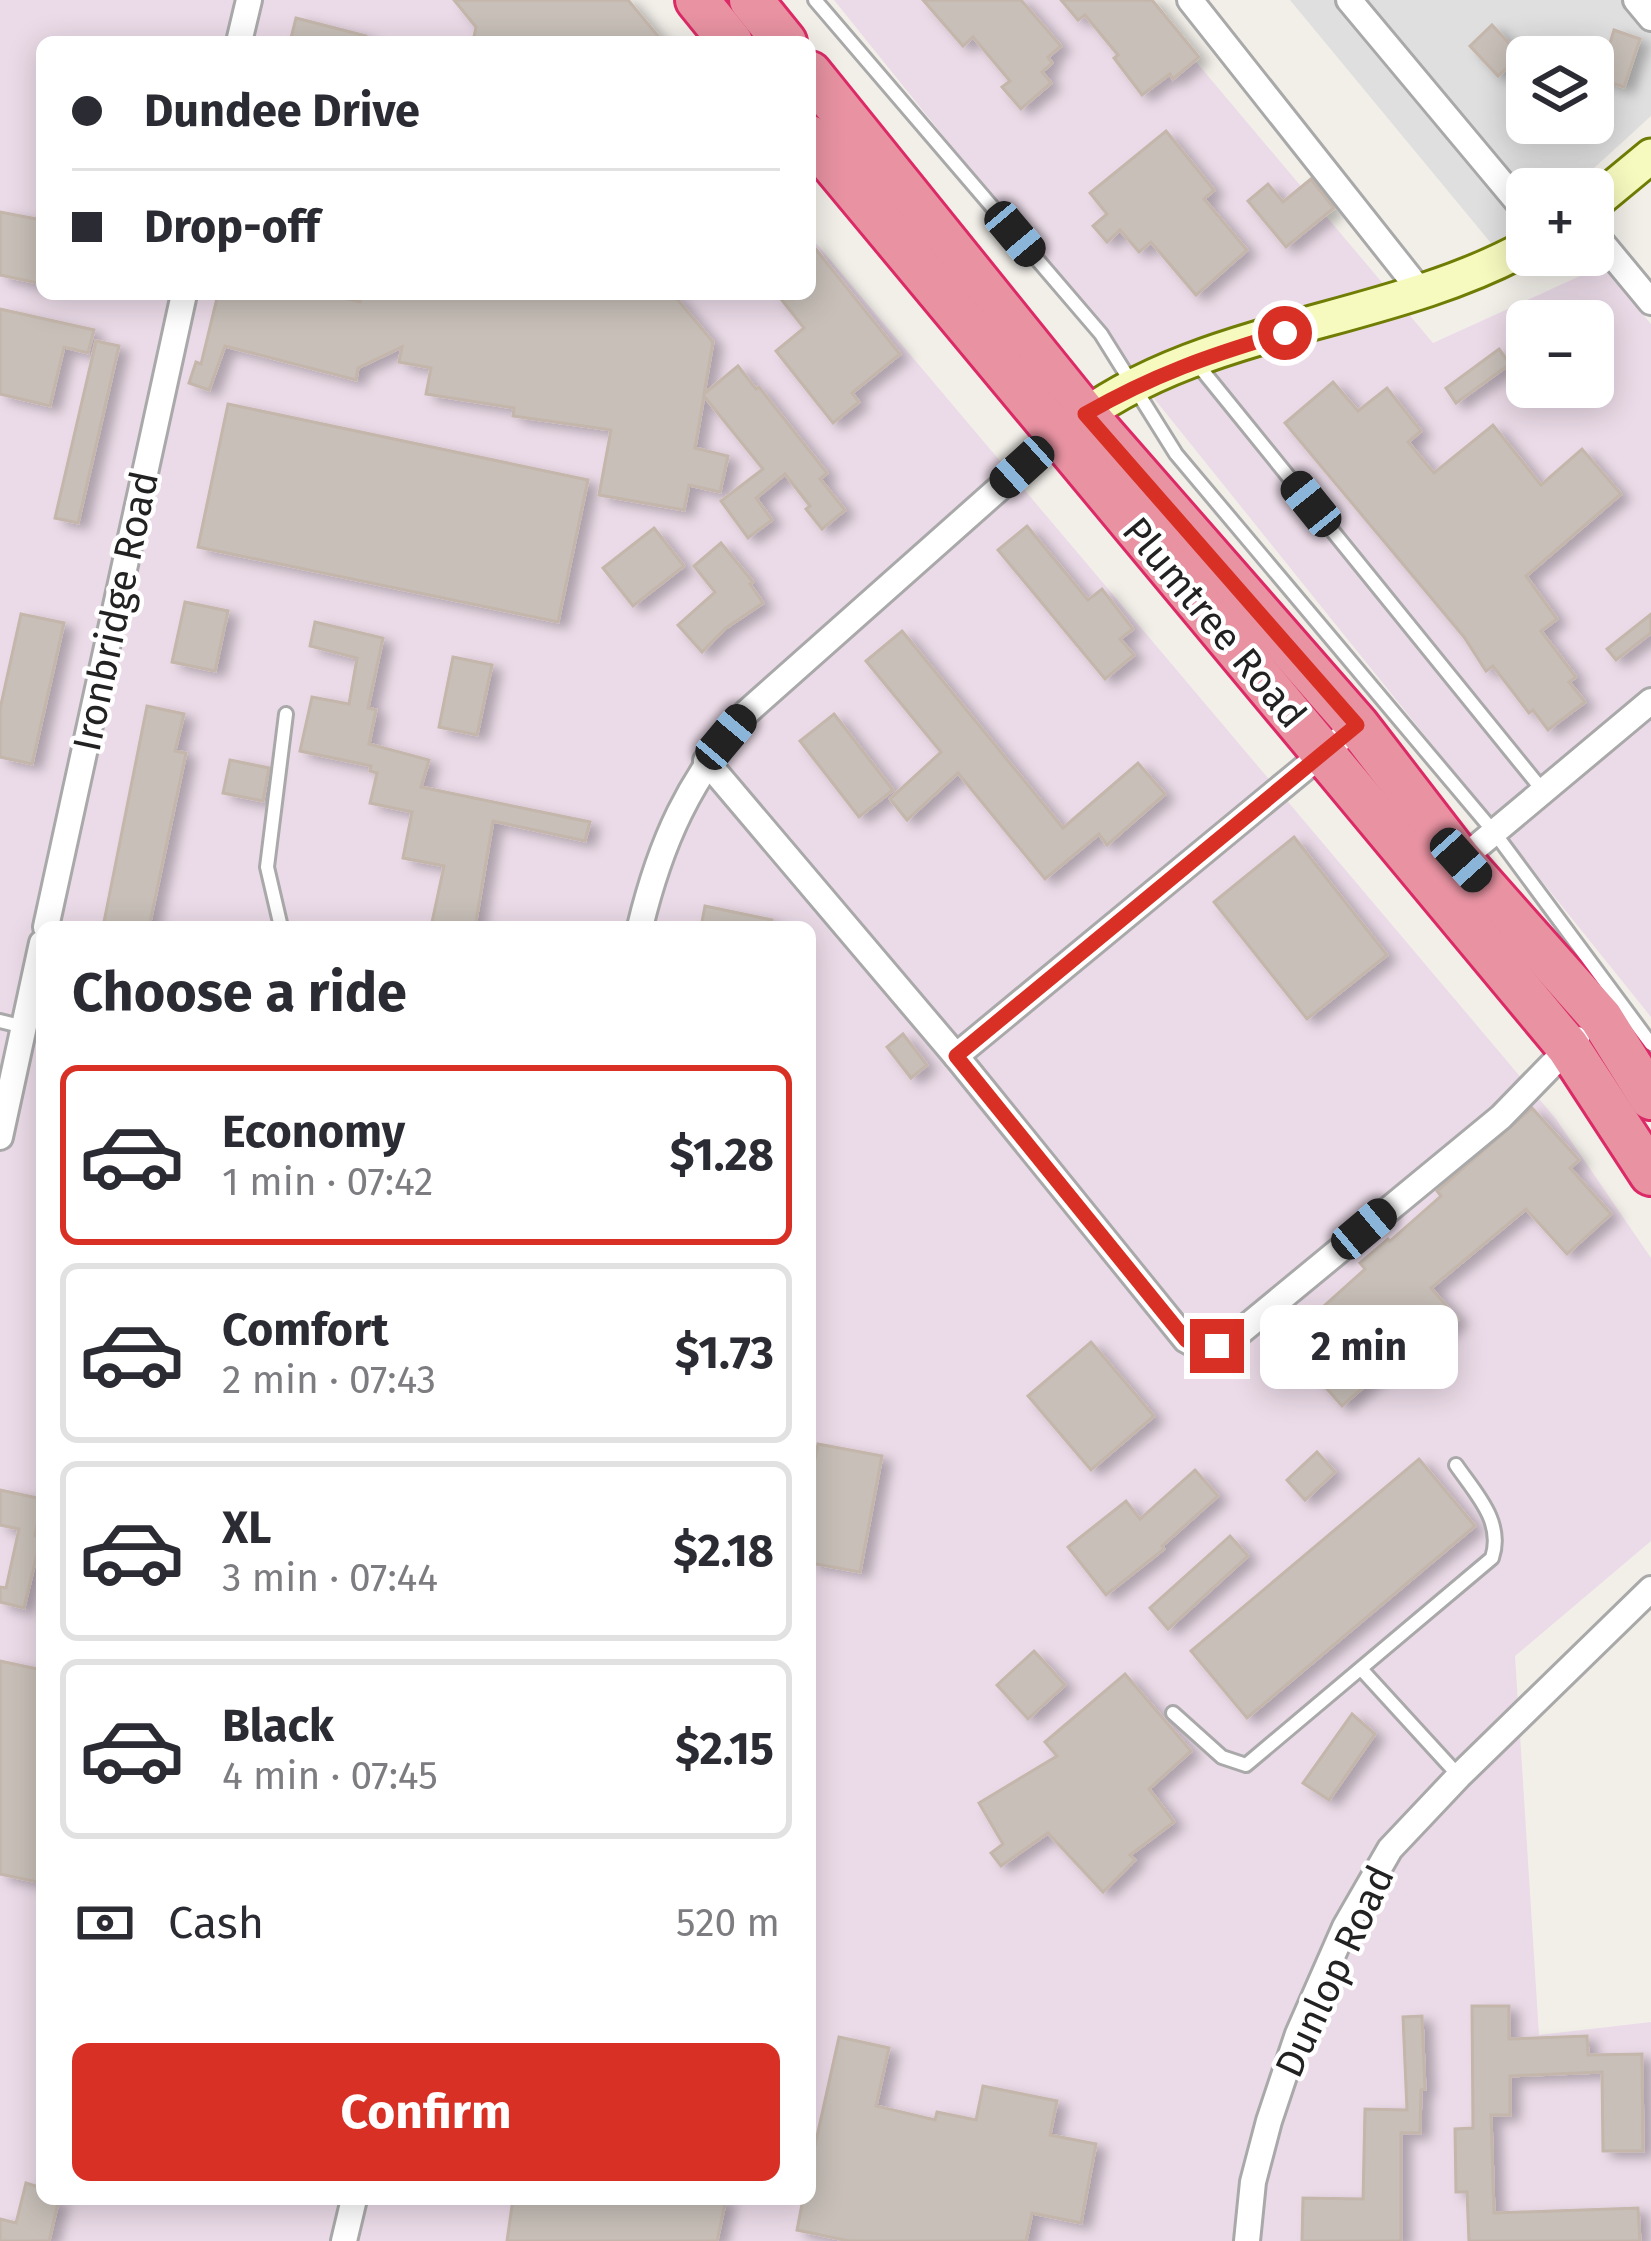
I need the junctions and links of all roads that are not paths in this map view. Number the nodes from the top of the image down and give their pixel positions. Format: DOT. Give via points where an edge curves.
graph roads {
  1 [pos="249,0"];
  2 [pos="697,0"];
  3 [pos="751,0"];
  4 [pos="815,0"];
  5 [pos="1190,0"];
  6 [pos="1349,0"];
  7 [pos="1636,0"];
  8 [pos="1651,18"];
  9 [pos="240,36"];
  10 [pos="726,36"];
  11 [pos="780,36"];
  12 [pos="816,81"];
  13 [pos="816,144"];
  14 [pos="1651,156"];
  15 [pos="1614,187"];
  16 [pos="1506,189"];
  17 [pos="1614,257"];
  18 [pos="1506,259"];
  19 [pos="1422,293"];
  20 [pos="183,300"];
  21 [pos="1651,302"];
  22 [pos="1194,360"];
  23 [pos="1131,387"];
  24 [pos="1071,425"];
  25 [pos="1651,700"];
  26 [pos="286,714"];
  27 [pos="1341,738"];
  28 [pos="706,761"];
  29 [pos="1544,793"];
  30 [pos="1494,832"];
  31 [pos="1446,872"];
  32 [pos="47,921"];
  33 [pos="280,921"];
  34 [pos="642,921"];
  35 [pos="36,960"];
  36 [pos="1601,1018"];
  37 [pos="12,1024"];
  38 [pos="1651,1044"];
  39 [pos="1568,1047"];
  40 [pos="956,1056"];
  41 [pos="1651,1098"];
  42 [pos="0,1137"];
  43 [pos="1651,1174"];
  44 [pos="1456,1465"];
  45 [pos="1651,1589"];
  46 [pos="1362,1670"];
  47 [pos="1173,1713"];
  48 [pos="1459,1776"];
  49 [pos="353,2205"];
  50 [pos="344,2241"];
  51 [pos="1247,2241"];
  1 -- 9 [label="street"];
  2 -- 10 [label="highway"];
  3 -- 11 [label="highway"];
  4 -- 23 [label="lane" via="1101,334"];
  5 -- 19 [label="street"];
  6 -- 16 [label="street"];
  7 -- 8 [label="street"];
  12 -- 24 [label="highway, Plumtree Road"];
  13 -- 24 [label="highway, Plumtree Road"];
  14 -- 15 [label="street"];
  17 -- 21 [label="street"];
  18 -- 19 [label="street"];
  19 -- 22 [label="street"];
  20 -- 32 [label="street, Ironbridge Road"];
  22 -- 23 [label="street"];
  22 -- 29 [label="lane"];
  23 -- 24 [label="street"];
  23 -- 30 [label="lane" via="1176,454"];
  24 -- 27 [label="highway, Plumtree Road"];
  24 -- 28 [label="street" via="746,713"];
  25 -- 29 [label="street"];
  26 -- 33 [label="lane" via="268,867"];
  27 -- 31 [label="highway, Plumtree Road"];
  27 -- 40 [label="street"];
  28 -- 34 [label="street" via="676,817"];
  28 -- 40 [label="street"];
  29 -- 30 [label="street"];
  30 -- 31 [label="street"];
  30 -- 38 [label="lane"];
  31 -- 36 [label="highway, Plumtree Road"];
  31 -- 39 [label="highway, Plumtree Road"];
  35 -- 37 [label="street"];
  36 -- 39 [label="street"];
  36 -- 41 [label="highway, Plumtree Road"];
  37 -- 42 [label="street"];
  39 -- 40 [label="street" via="1483,1132 1228,1342 1206,1347 1186,1340"];
  39 -- 43 [label="highway, Plumtree Road"];
  44 -- 46 [label="lane" via="1491,1515 1492,1558"];
  45 -- 48 [label="street, Dunlop Road"];
  46 -- 47 [label="lane" via="1246,1765 1222,1757"];
  46 -- 48 [label="lane"];
  48 -- 51 [label="street, Dunlop Road" via="1390,1849 1345,1927 1268,2120"];
  49 -- 50 [label="street"];
}
